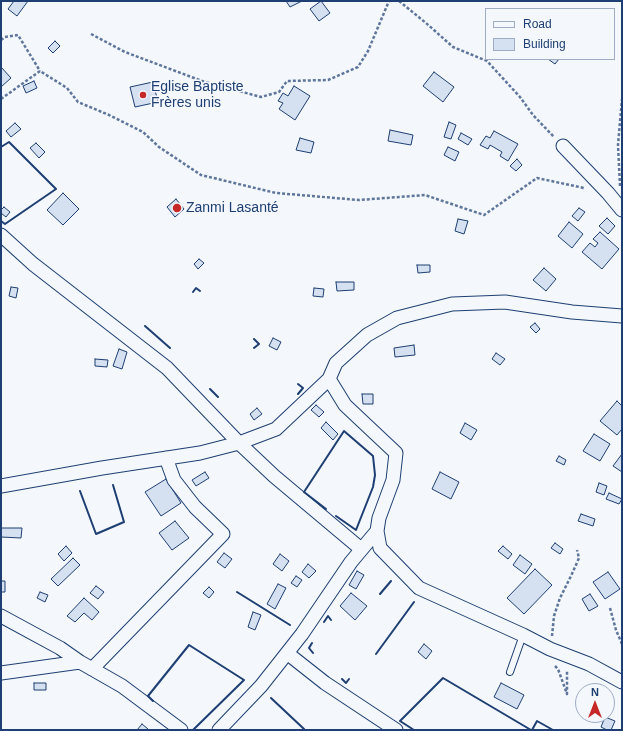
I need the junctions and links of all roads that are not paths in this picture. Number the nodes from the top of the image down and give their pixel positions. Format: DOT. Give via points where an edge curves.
graph roads {
  1 [pos="563,146"];
  2 [pos="622,210"];
  3 [pos="1,235"];
  4 [pos="622,316"];
  5 [pos="329,379"];
  6 [pos="240,443"];
  7 [pos="166,458"];
  8 [pos="1,486"];
  9 [pos="377,531"];
  10 [pos="361,549"];
  11 [pos="1,616"];
  12 [pos="523,635"];
  13 [pos="287,653"];
  14 [pos="86,666"];
  15 [pos="510,672"];
  16 [pos="1,673"];
  17 [pos="622,682"];
  18 [pos="181,730"];
  19 [pos="219,730"];
  20 [pos="396,730"];
  1 -- 2 [label="street"];
  3 -- 6 [label="street" via="32,264 167,368"];
  4 -- 5 [label="street" via="505,302 452,304 397,318 367,335 336,363"];
  5 -- 6 [label="street" via="276,429"];
  5 -- 9 [label="street" via="345,404 396,454 393,480"];
  6 -- 7 [label="street" via="200,454"];
  6 -- 10 [label="street" via="274,476"];
  7 -- 8 [label="street"];
  7 -- 14 [label="street" via="174,480 195,507 223,534"];
  9 -- 10 [label="street"];
  9 -- 12 [label="street" via="380,548 419,588"];
  10 -- 13 [label="street"];
  11 -- 14 [label="street" via="60,648"];
  12 -- 15 [label="lane"];
  12 -- 17 [label="street" via="589,664"];
  13 -- 19 [label="street" via="261,686"];
  13 -- 20 [label="street" via="325,683"];
  14 -- 16 [label="street"];
  14 -- 18 [label="street" via="122,686"];
}
